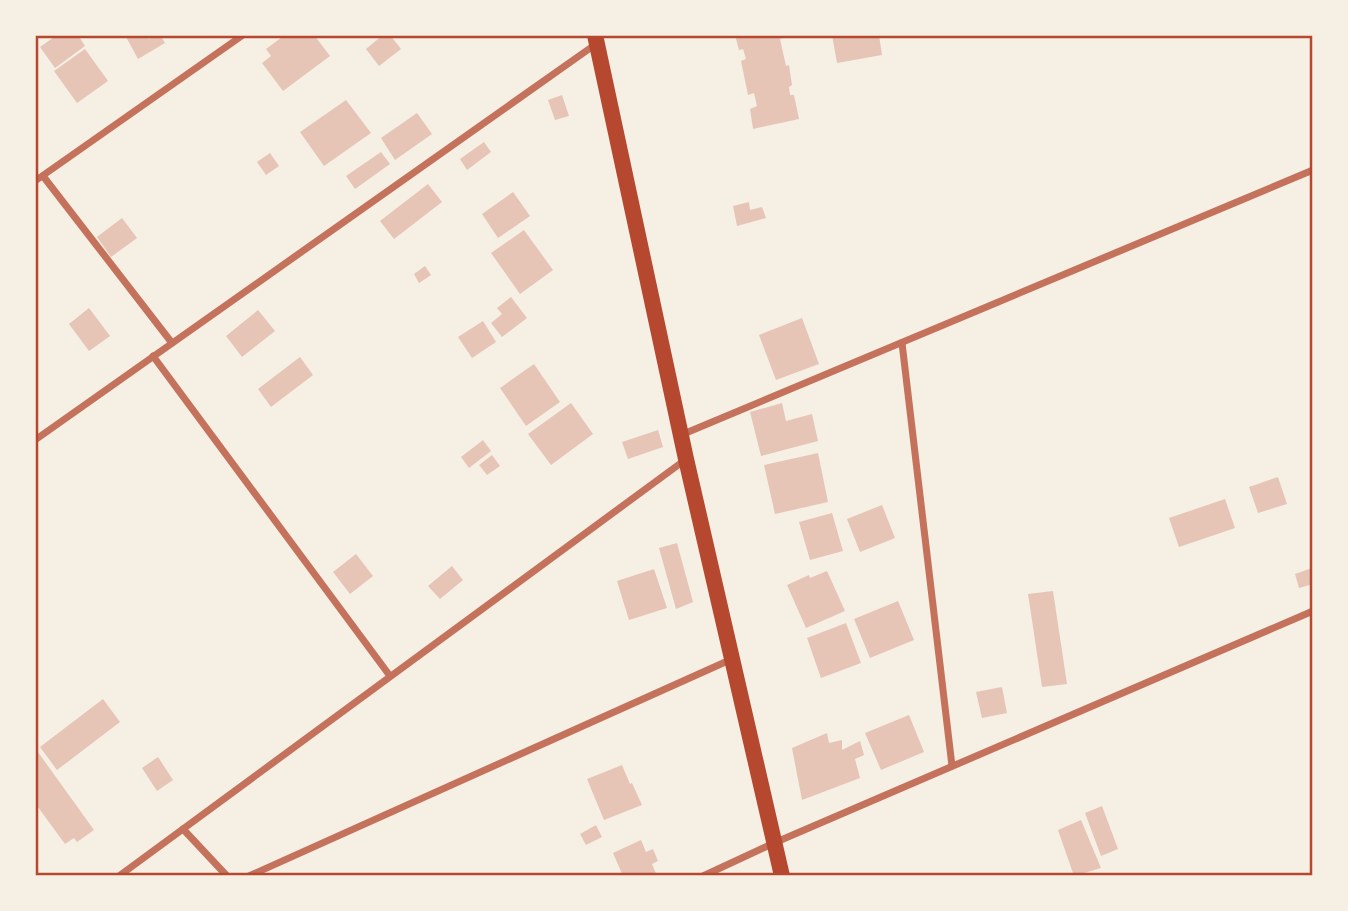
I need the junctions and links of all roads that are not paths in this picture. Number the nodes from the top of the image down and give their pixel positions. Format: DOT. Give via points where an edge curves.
graph roads {
  1 [pos="243,35"];
  2 [pos="596,39"];
  3 [pos="1313,170"];
  4 [pos="43,176"];
  5 [pos="35,181"];
  6 [pos="172,343"];
  7 [pos="902,343"];
  8 [pos="153,356"];
  9 [pos="681,435"];
  10 [pos="35,440"];
  11 [pos="686,458"];
  12 [pos="1313,611"];
  13 [pos="732,659"];
  14 [pos="390,676"];
  15 [pos="952,766"];
  16 [pos="183,829"];
  17 [pos="774,843"];
  18 [pos="118,876"];
  19 [pos="227,876"];
  20 [pos="249,876"];
  21 [pos="703,876"];
  22 [pos="782,876"];
  1 -- 4 [label="street"];
  2 -- 6 [label="street"];
  2 -- 9 [label="main road"];
  3 -- 7 [label="street"];
  4 -- 5 [label="street"];
  4 -- 6 [label="street"];
  6 -- 8 [label="street"];
  7 -- 9 [label="street"];
  7 -- 15 [label="street"];
  8 -- 10 [label="street"];
  8 -- 14 [label="street"];
  9 -- 11 [label="main road"];
  11 -- 13 [label="main road"];
  11 -- 14 [label="street"];
  12 -- 15 [label="street"];
  13 -- 17 [label="main road"];
  13 -- 20 [label="street"];
  14 -- 16 [label="street"];
  15 -- 17 [label="street"];
  16 -- 18 [label="street"];
  16 -- 19 [label="street"];
  17 -- 21 [label="street"];
  17 -- 22 [label="main road"];
}
